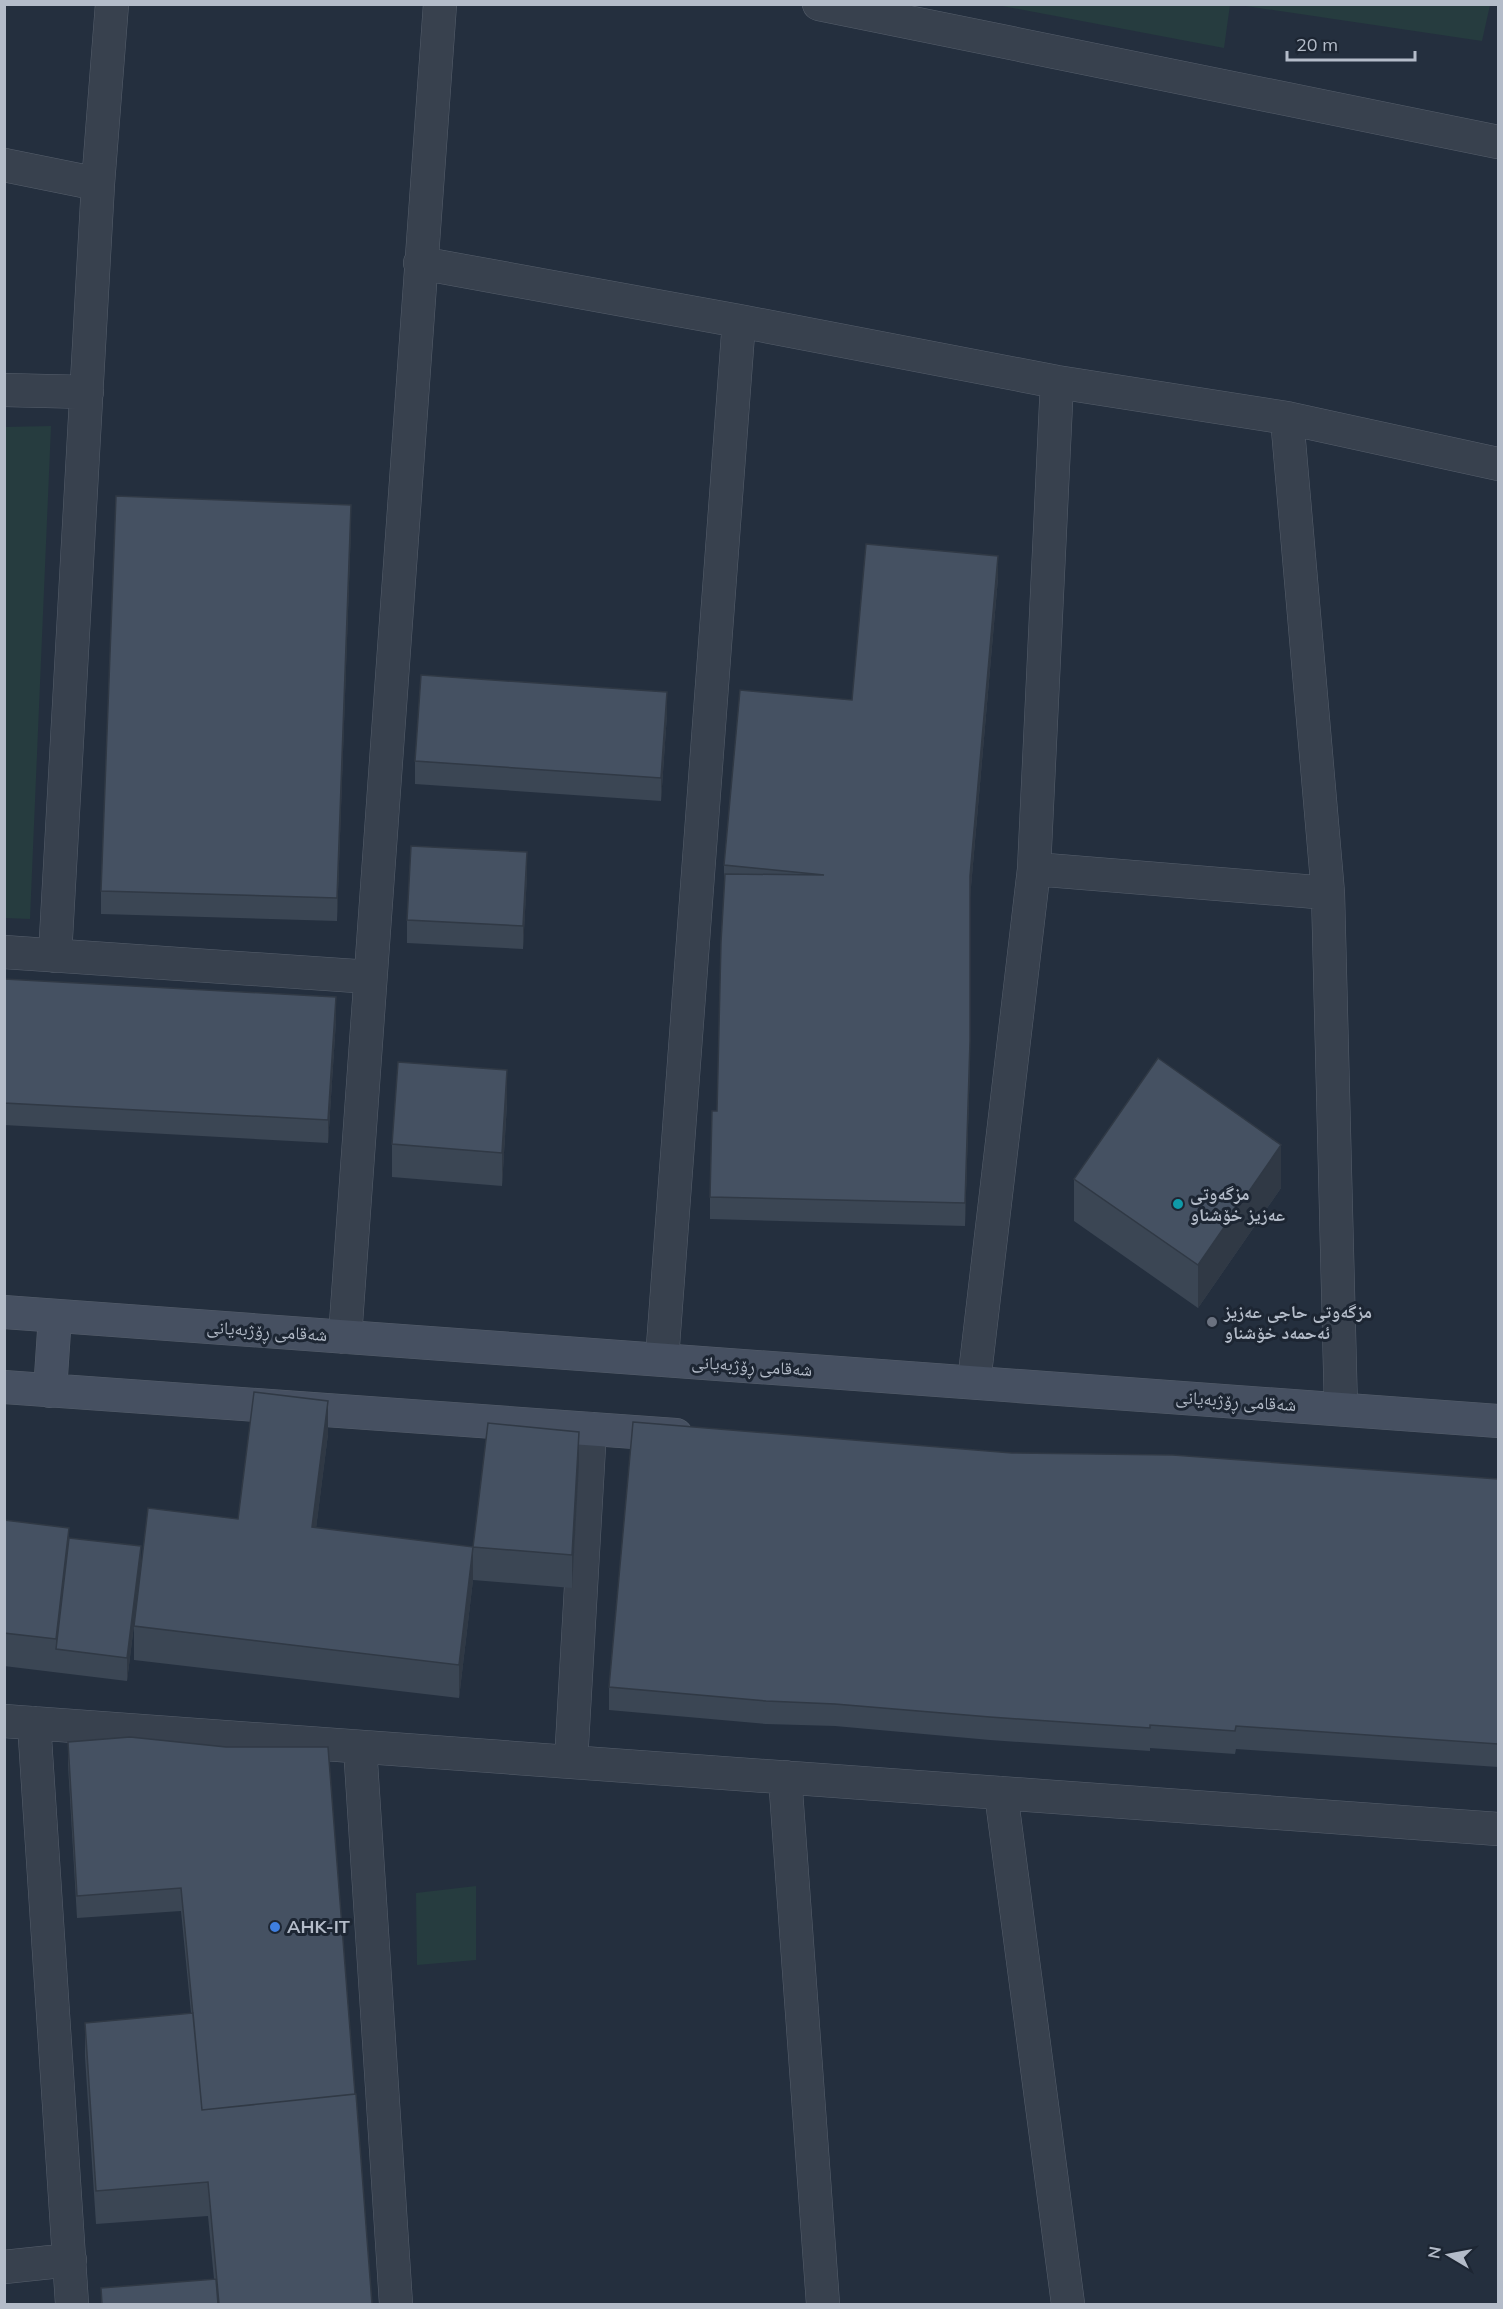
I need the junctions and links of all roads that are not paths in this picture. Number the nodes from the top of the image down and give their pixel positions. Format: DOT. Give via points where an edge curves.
graph roads {
  1 [pos="112,4"];
  2 [pos="440,4"];
  3 [pos="819,4"];
  4 [pos="1498,142"];
  5 [pos="4,165"];
  6 [pos="98,184"];
  7 [pos="420,263"];
  8 [pos="739,321"];
  9 [pos="1057,382"];
  10 [pos="4,390"];
  11 [pos="87,392"];
  12 [pos="1287,418"];
  13 [pos="1498,464"];
  14 [pos="1034,869"];
  15 [pos="1328,893"];
  16 [pos="4,952"];
  17 [pos="55,956"];
  18 [pos="370,977"];
  19 [pos="4,1312"];
  20 [pos="54,1316"];
  21 [pos="345,1337"];
  22 [pos="662,1359"];
  23 [pos="974,1382"];
  24 [pos="4,1387"];
  25 [pos="50,1390"];
  26 [pos="1341,1409"];
  27 [pos="1498,1421"];
  28 [pos="590,1429"];
  29 [pos="710,1437"];
  30 [pos="19,1722"];
  31 [pos="360,1747"];
  32 [pos="571,1762"];
  33 [pos="785,1777"];
  34 [pos="1001,1793"];
  35 [pos="1498,1829"];
  36 [pos="70,2260"];
  37 [pos="4,2267"];
  38 [pos="72,2304"];
  39 [pos="396,2304"];
  40 [pos="823,2304"];
  41 [pos="1068,2304"];
  1 -- 6 [label="street"];
  2 -- 7 [label="street"];
  3 -- 4 [label="street"];
  5 -- 6 [label="street"];
  6 -- 11 [label="street"];
  7 -- 8 [label="street"];
  7 -- 18 [label="street"];
  8 -- 9 [label="street"];
  8 -- 22 [label="street"];
  9 -- 12 [label="street"];
  9 -- 14 [label="street"];
  10 -- 11 [label="street"];
  11 -- 17 [label="street"];
  12 -- 13 [label="street"];
  12 -- 15 [label="street"];
  14 -- 15 [label="street"];
  14 -- 23 [label="street"];
  15 -- 26 [label="street"];
  16 -- 17 [label="street"];
  17 -- 18 [label="street"];
  18 -- 21 [label="street"];
  19 -- 20 [label="street, شەقامی ڕۆژبەیانی"];
  20 -- 21 [label="street, شەقامی ڕۆژبەیانی"];
  20 -- 25 [label="street"];
  21 -- 22 [label="street, شەقامی ڕۆژبەیانی"];
  22 -- 23 [label="street, شەقامی ڕۆژبەیانی"];
  23 -- 26 [label="street, شەقامی ڕۆژبەیانی"];
  24 -- 25 [label="street"];
  25 -- 28 [label="street"];
  26 -- 27 [label="street, شەقامی ڕۆژبەیانی"];
  28 -- 29 [label="street"];
  28 -- 32 [label="street"];
  30 -- 31 [label="street"];
  30 -- 36 [label="street"];
  31 -- 32 [label="street"];
  31 -- 39 [label="street"];
  32 -- 33 [label="street"];
  33 -- 34 [label="street"];
  33 -- 40 [label="street"];
  34 -- 35 [label="street"];
  34 -- 41 [label="street"];
  36 -- 37 [label="street"];
  36 -- 38 [label="street"];
}
